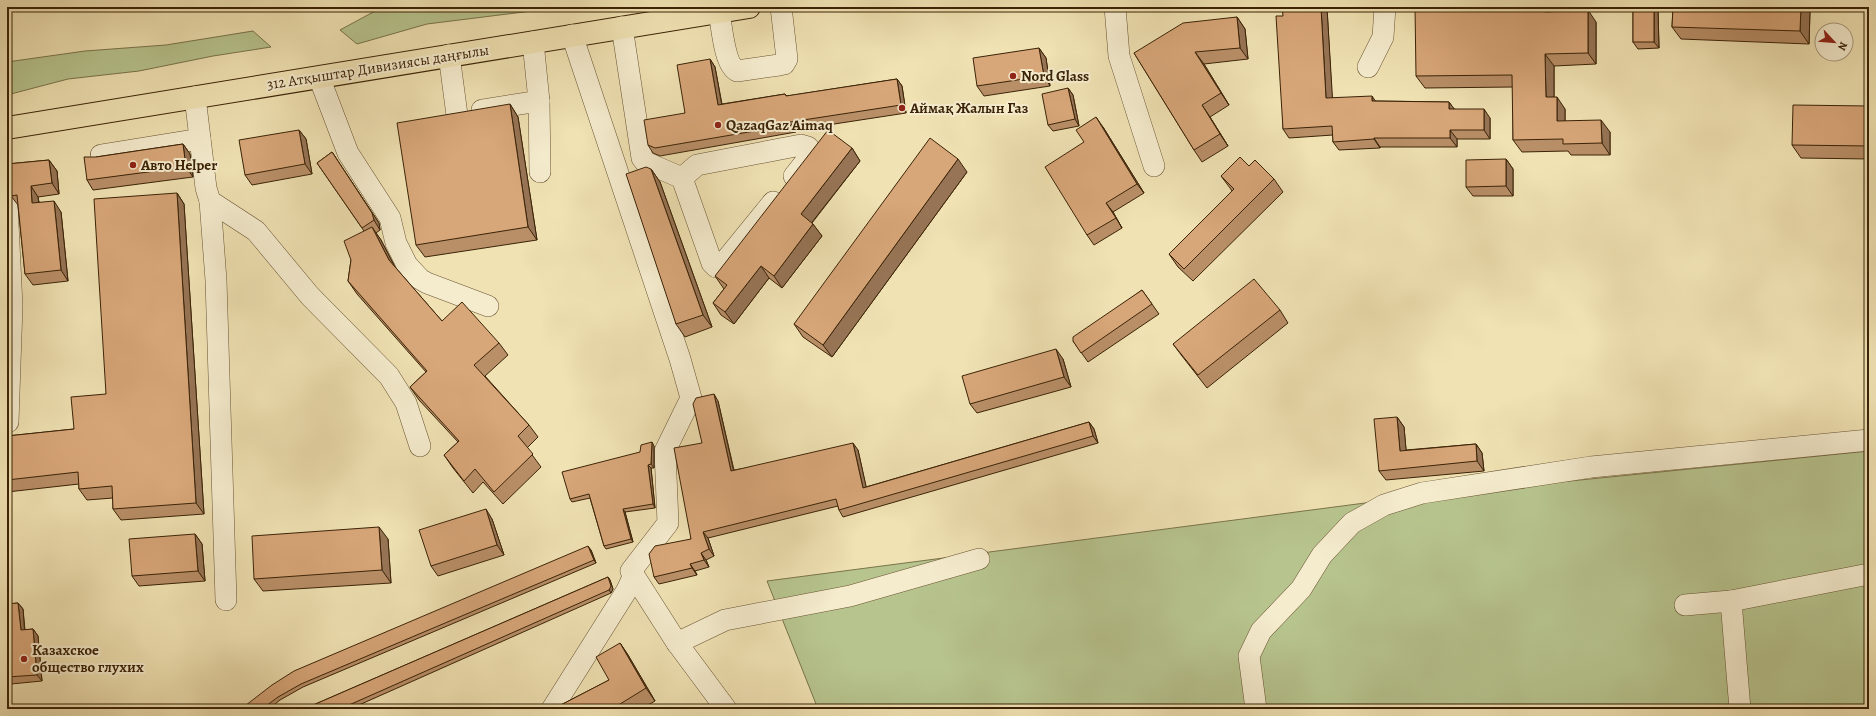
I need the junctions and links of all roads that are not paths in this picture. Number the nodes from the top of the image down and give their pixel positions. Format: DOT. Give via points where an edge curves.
graph roads {
  1 [pos="749,7"];
  2 [pos="781,7"];
  3 [pos="1115,7"];
  4 [pos="1385,7"];
  5 [pos="719,12"];
  6 [pos="622,27"];
  7 [pos="572,35"];
  8 [pos="533,42"];
  9 [pos="449,55"];
  10 [pos="1368,67"];
  11 [pos="319,77"];
  12 [pos="195,97"];
  13 [pos="539,101"];
  14 [pos="7,128"];
  15 [pos="200,139"];
  16 [pos="101,155"];
  17 [pos="1154,166"];
  18 [pos="540,172"];
  19 [pos="682,178"];
  20 [pos="210,201"];
  21 [pos="7,203"];
  22 [pos="488,306"];
  23 [pos="8,422"];
  24 [pos="1869,440"];
  25 [pos="420,446"];
  26 [pos="979,559"];
  27 [pos="1869,574"];
  28 [pos="634,575"];
  29 [pos="226,600"];
  30 [pos="1731,601"];
  31 [pos="1685,605"];
  32 [pos="677,643"];
  33 [pos="552,709"];
  34 [pos="726,709"];
  35 [pos="1256,709"];
  36 [pos="1740,709"];
  1 -- 5 [label="highway, 312 Атқыштар Дивизиясы даңғылы"];
  2 -- 5 [label="lane" via="787,59 784,64 737,71 728,61"];
  3 -- 17 [label="lane" via="1119,56"];
  4 -- 10 [label="lane" via="1383,37"];
  5 -- 6 [label="highway, 312 Атқыштар Дивизиясы даңғылы"];
  6 -- 7 [label="highway, 312 Атқыштар Дивизиясы даңғылы"];
  6 -- 19 [label="lane" via="642,158 645,162"];
  7 -- 8 [label="highway, 312 Атқыштар Дивизиясы даңғылы"];
  7 -- 28 [label="lane" via="691,398 665,451 668,523 631,570"];
  8 -- 9 [label="highway, 312 Атқыштар Дивизиясы даңғылы"];
  8 -- 13 [label="lane"];
  9 -- 11 [label="highway, 312 Атқыштар Дивизиясы даңғылы"];
  9 -- 13 [label="lane" via="449,116"];
  11 -- 12 [label="highway, 312 Атқыштар Дивизиясы даңғылы"];
  11 -- 22 [label="lane" via="348,153 390,218 396,243 407,265 420,279"];
  12 -- 14 [label="highway, 312 Атқыштар Дивизиясы даңғылы"];
  12 -- 15 [label="lane"];
  13 -- 18 [label="lane"];
  15 -- 16 [label="lane"];
  15 -- 20 [label="lane"];
  19 -- 19 [label="lane" via="712,263 716,267 721,266 810,156 811,151 801,145 697,165"];
  20 -- 25 [label="lane" via="256,231 310,296 389,376 406,403"];
  20 -- 29 [label="lane" via="216,280"];
  21 -- 23 [label="lane" via="12,306"];
  24 -- 35 [label="lane" via="1591,467 1422,493 1384,505 1352,523 1322,556 1301,589 1261,631 1249,656"];
  26 -- 32 [label="lane" via="850,596 725,620"];
  27 -- 30 [label="lane"];
  28 -- 32 [label="lane"];
  28 -- 33 [label="lane"];
  30 -- 31 [label="lane"];
  30 -- 36 [label="lane"];
  32 -- 34 [label="lane"];
}
